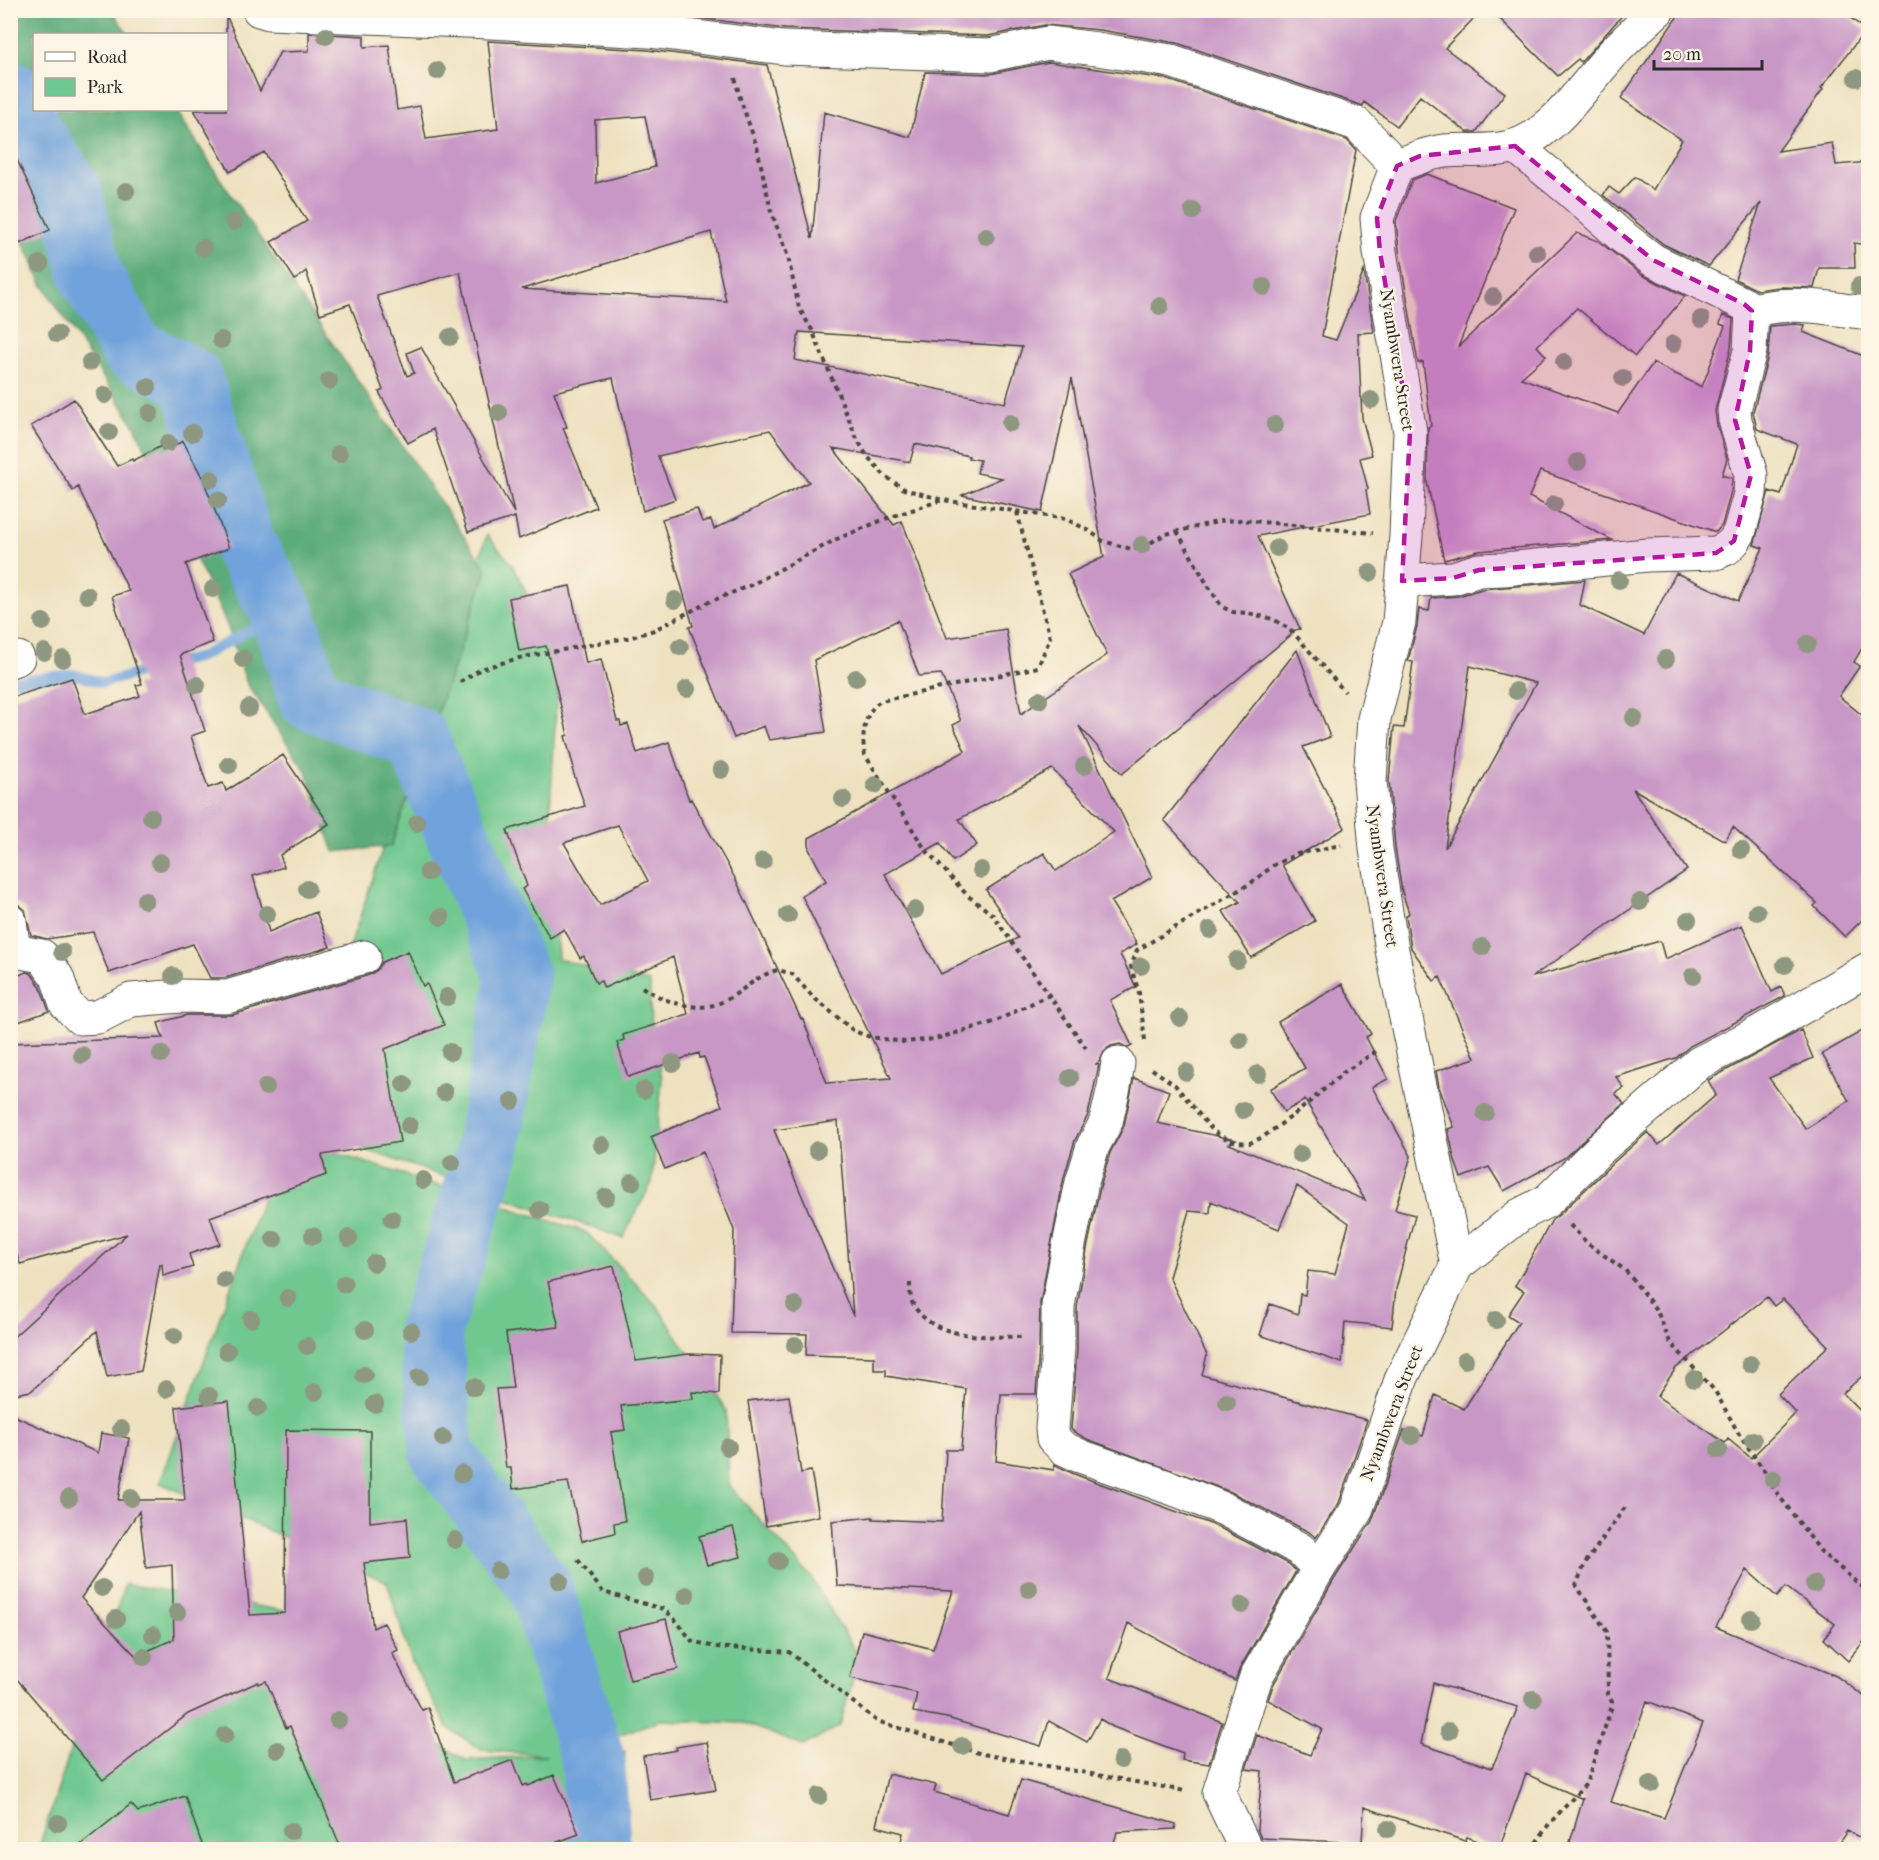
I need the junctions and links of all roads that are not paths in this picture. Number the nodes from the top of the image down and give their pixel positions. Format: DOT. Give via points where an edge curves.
graph roads {
  1 [pos="258,10"];
  2 [pos="1658,10"];
  3 [pos="1515,146"];
  4 [pos="1397,166"];
  5 [pos="1752,311"];
  6 [pos="1869,313"];
  7 [pos="1402,580"];
  8 [pos="10,921"];
  9 [pos="364,957"];
  10 [pos="1869,969"];
  11 [pos="1118,1063"];
  12 [pos="1457,1264"];
  13 [pos="1319,1569"];
  14 [pos="1246,1850"];
  1 -- 4 [label="street" via="269,14 649,31 784,48 990,55 1048,43 1171,61 1357,124"];
  2 -- 3 [label="street" via="1615,50 1557,117"];
  3 -- 4 [label="street" via="1488,151 1446,151"];
  3 -- 5 [label="street" via="1653,260"];
  4 -- 7 [label="street, Nyambwera Street" via="1377,218 1410,432"];
  5 -- 6 [label="street" via="1789,305"];
  5 -- 7 [label="street" via="1750,351 1734,410 1751,475 1749,494 1738,533 1727,548 1716,553 1647,555 1479,570 1453,578"];
  7 -- 12 [label="street, Nyambwera Street" via="1399,622 1374,719 1370,781 1375,843 1392,950"];
  8 -- 9 [label="street" via="14,951 42,956 57,977 66,1004 80,1018 98,1017 131,1000 226,997"];
  10 -- 12 [label="street" via="1699,1063 1547,1201 1520,1215"];
  11 -- 13 [label="street" via="1106,1122 1093,1146 1082,1182 1058,1306 1053,1438 1063,1448 1096,1462 1224,1509 1300,1549"];
  12 -- 13 [label="street, Nyambwera Street" via="1402,1377 1356,1511"];
  13 -- 14 [label="street, Nyambwera Street" via="1256,1677 1219,1793"];
}
